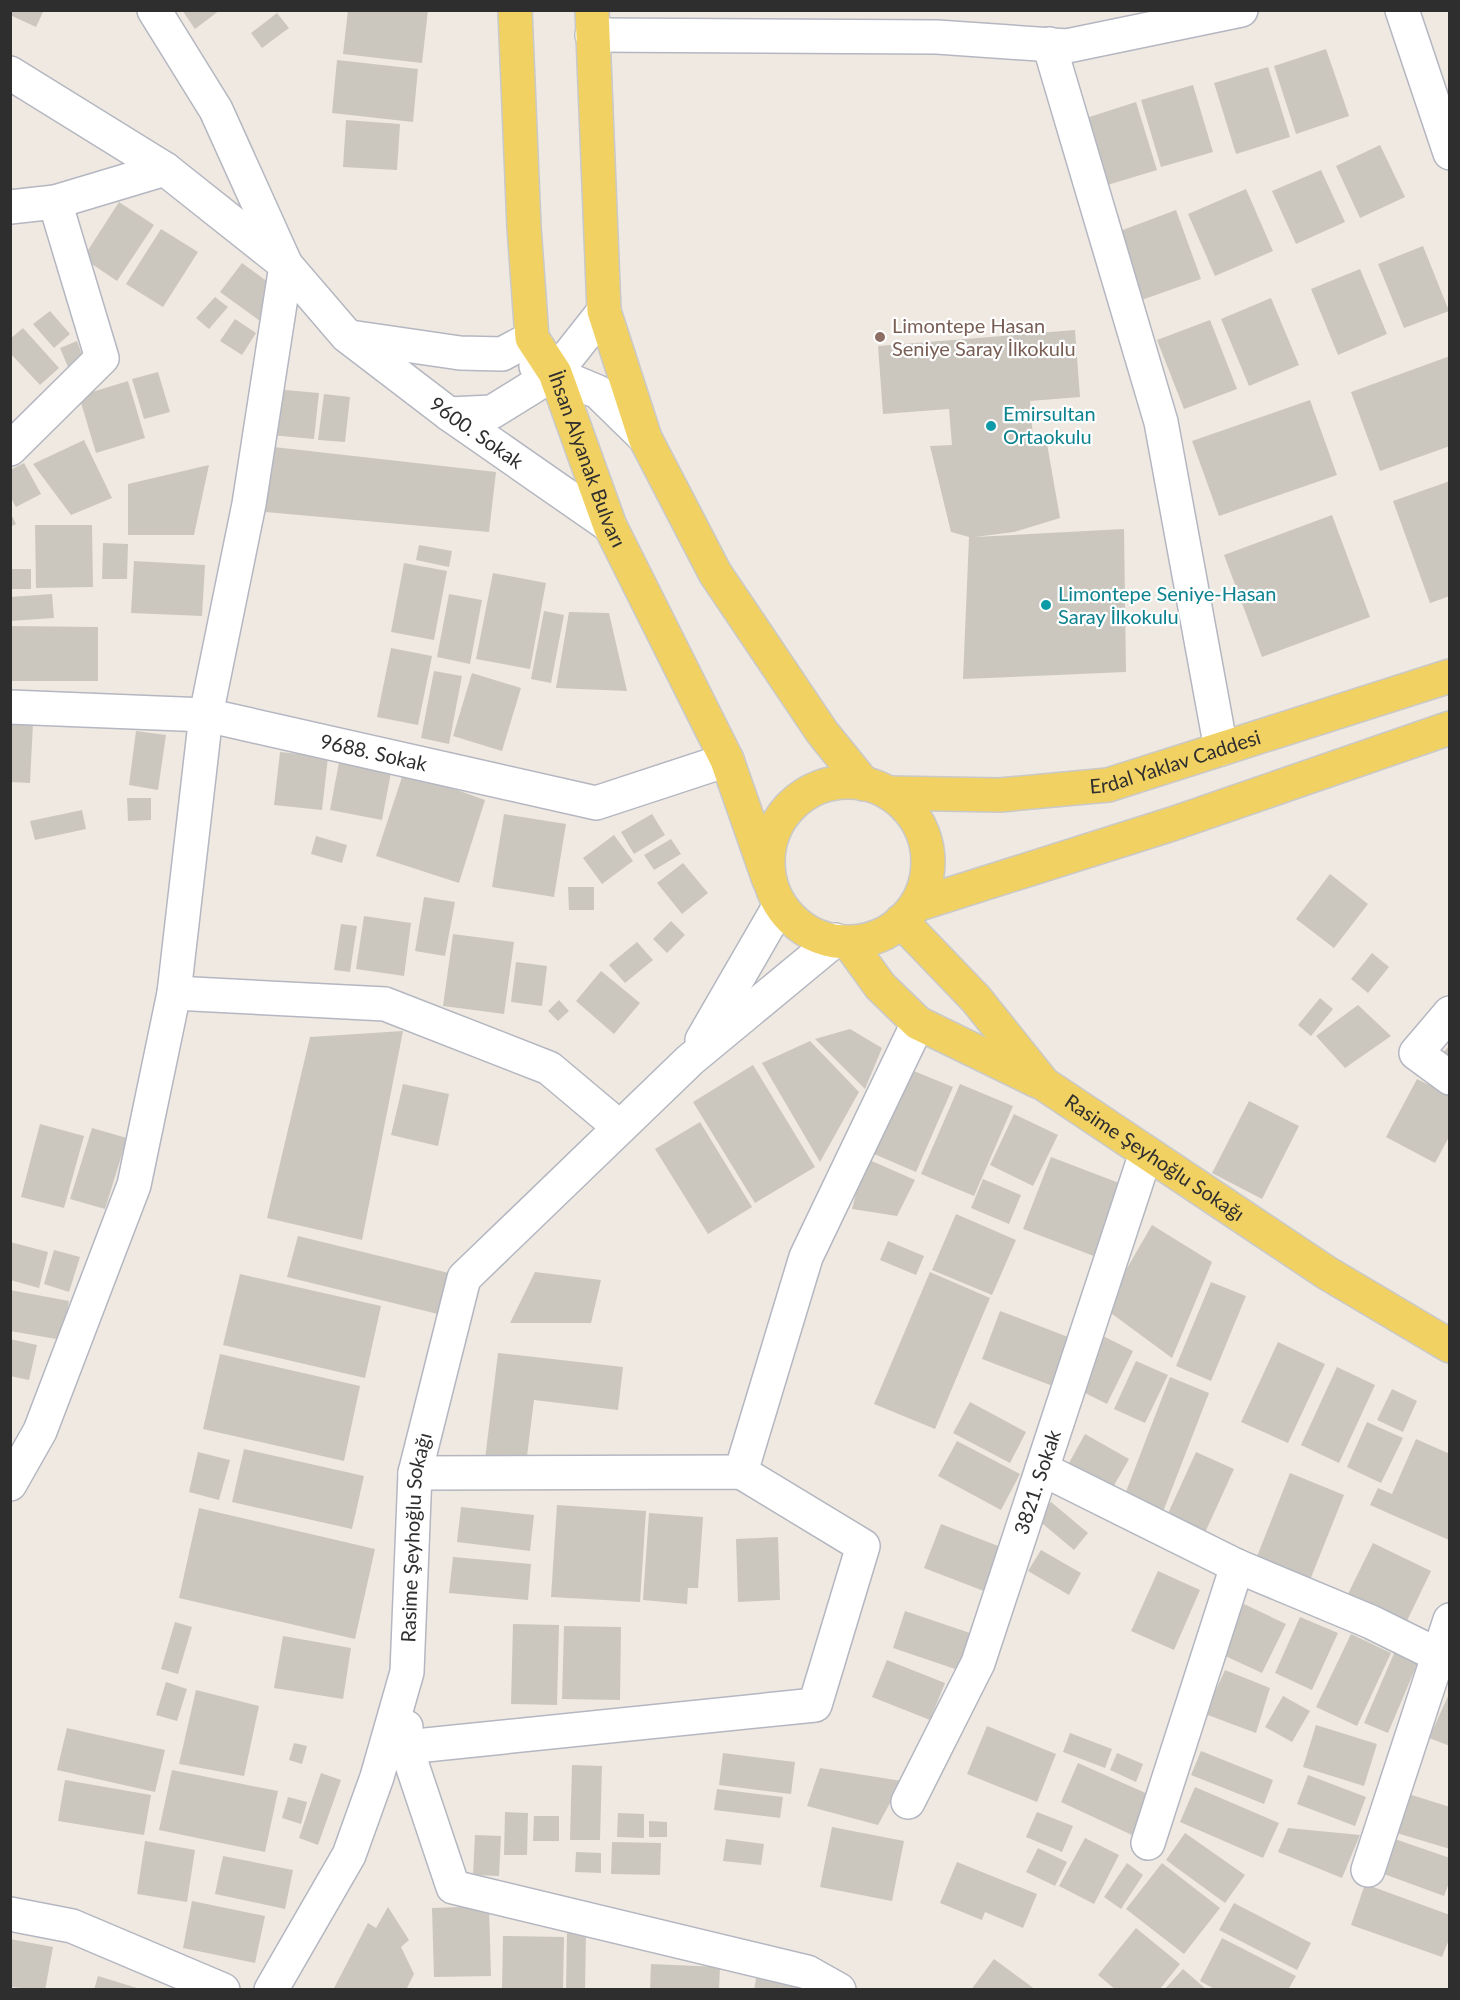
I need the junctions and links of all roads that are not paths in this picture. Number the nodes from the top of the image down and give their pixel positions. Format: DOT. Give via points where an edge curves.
graph roads {
  1 [pos="154,10"];
  2 [pos="515,10"];
  3 [pos="1241,10"];
  4 [pos="1402,10"];
  5 [pos="592,23"];
  6 [pos="969,25"];
  7 [pos="1049,44"];
  8 [pos="10,73"];
  9 [pos="1449,153"];
  10 [pos="165,169"];
  11 [pos="55,202"];
  12 [pos="10,207"];
  13 [pos="286,265"];
  14 [pos="604,310"];
  15 [pos="347,336"];
  16 [pos="532,338"];
  17 [pos="502,354"];
  18 [pos="555,373"];
  19 [pos="449,414"];
  20 [pos="645,438"];
  21 [pos="10,449"];
  22 [pos="610,526"];
  23 [pos="1449,676"];
  24 [pos="10,707"];
  25 [pos="206,715"];
  26 [pos="1449,728"];
  27 [pos="1221,749"];
  28 [pos="727,760"];
  29 [pos="877,789"];
  30 [pos="775,893"];
  31 [pos="908,913"];
  32 [pos="842,941"];
  33 [pos="174,993"];
  34 [pos="1449,1014"];
  35 [pos="918,1023"];
  36 [pos="690,1060"];
  37 [pos="1449,1078"];
  38 [pos="1044,1084"];
  39 [pos="618,1126"];
  40 [pos="1146,1153"];
  41 [pos="1449,1346"];
  42 [pos="1042,1469"];
  43 [pos="741,1472"];
  44 [pos="416,1473"];
  45 [pos="10,1484"];
  46 [pos="1237,1566"];
  47 [pos="1449,1620"];
  48 [pos="1444,1658"];
  49 [pos="407,1672"];
  50 [pos="406,1747"];
  51 [pos="908,1802"];
  52 [pos="1148,1843"];
  53 [pos="1368,1870"];
  54 [pos="10,1914"];
  55 [pos="223,1989"];
  56 [pos="271,1989"];
  57 [pos="839,1989"];
  1 -- 13 [label="street" via="216,110"];
  2 -- 16 [label="main road, İhsan Alyanak Bulvarı"];
  3 -- 7 [label="street" via="1067,46"];
  4 -- 9 [label="street"];
  5 -- 6 [label="street"];
  5 -- 14 [label="main road"];
  6 -- 7 [label="street"];
  7 -- 27 [label="street" via="1161,422"];
  8 -- 10 [label="street"];
  10 -- 11 [label="street"];
  10 -- 13 [label="street"];
  11 -- 12 [label="street"];
  11 -- 21 [label="street" via="102,358"];
  13 -- 15 [label="street, 9600. Sokak"];
  13 -- 25 [label="street" via="249,504"];
  14 -- 18 [label="street"];
  14 -- 20 [label="main road"];
  15 -- 17 [label="street" via="460,353"];
  15 -- 19 [label="street, 9600. Sokak"];
  16 -- 17 [label="street"];
  16 -- 18 [label="main road, İhsan Alyanak Bulvarı"];
  17 -- 18 [label="street"];
  18 -- 19 [label="street" via="492,412"];
  18 -- 20 [label="street" via="598,392"];
  18 -- 22 [label="main road, İhsan Alyanak Bulvarı"];
  19 -- 22 [label="street, 9600. Sokak"];
  20 -- 29 [label="main road" via="715,573 822,732"];
  22 -- 28 [label="main road, İhsan Alyanak Bulvarı"];
  23 -- 27 [label="main road, Erdal Yaklav Caddesi"];
  24 -- 25 [label="street, 9688. Sokak"];
  25 -- 28 [label="street, 9688. Sokak" via="596,803"];
  25 -- 33 [label="street"];
  26 -- 31 [label="main road"];
  27 -- 29 [label="main road, Erdal Yaklav Caddesi" via="1108,784 1000,795"];
  28 -- 30 [label="main road, İhsan Alyanak Bulvarı"];
  29 -- 30 [label="main road" via="838,783 812,791 791,806 775,828 768,854"];
  29 -- 31 [label="main road" via="909,810 922,832 928,856 927,873"];
  30 -- 32 [label="main road" via="798,926 822,938"];
  30 -- 36 [label="street"];
  31 -- 32 [label="main road" via="875,938"];
  31 -- 38 [label="main road, Rasime Şeyhoğlu Sokağı"];
  32 -- 35 [label="main road"];
  32 -- 36 [label="street"];
  33 -- 39 [label="street" via="385,1004 549,1068"];
  33 -- 45 [label="street" via="134,1185 40,1431"];
  34 -- 37 [label="street" via="1416,1053"];
  35 -- 38 [label="main road"];
  35 -- 43 [label="street" via="806,1257"];
  36 -- 39 [label="street, Rasime Şeyhoğlu Sokağı"];
  38 -- 40 [label="main road, Rasime Şeyhoğlu Sokağı"];
  39 -- 44 [label="street, Rasime Şeyhoğlu Sokağı" via="464,1278"];
  40 -- 41 [label="main road, Rasime Şeyhoğlu Sokağı" via="1327,1273"];
  40 -- 42 [label="street, 3821. Sokak"];
  42 -- 46 [label="street"];
  42 -- 51 [label="street, 3821. Sokak" via="978,1663"];
  43 -- 44 [label="street"];
  43 -- 50 [label="street" via="863,1546 815,1705"];
  44 -- 49 [label="street, Rasime Şeyhoğlu Sokağı"];
  46 -- 48 [label="street" via="1371,1622"];
  46 -- 52 [label="street"];
  47 -- 48 [label="street"];
  48 -- 53 [label="street"];
  49 -- 50 [label="street"];
  49 -- 56 [label="street, Rasime Şeyhoğlu Sokağı" via="377,1777 349,1855"];
  50 -- 57 [label="street" via="453,1887 807,1972"];
  54 -- 55 [label="street" via="72,1926"];
}
